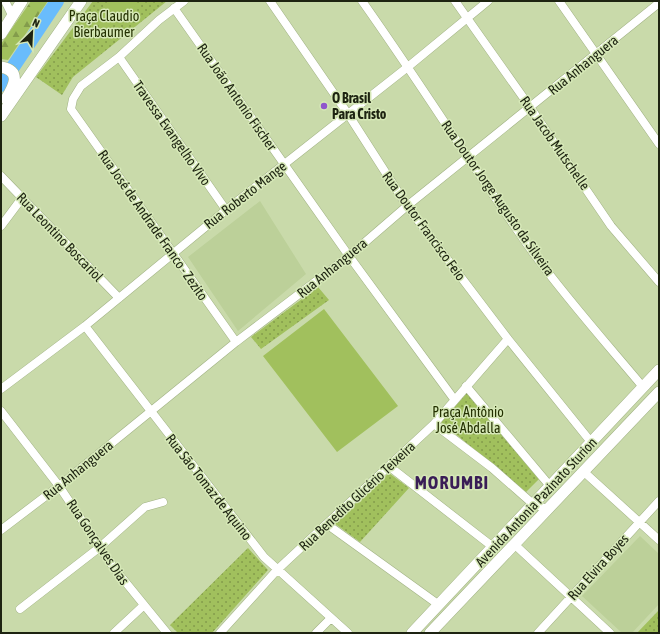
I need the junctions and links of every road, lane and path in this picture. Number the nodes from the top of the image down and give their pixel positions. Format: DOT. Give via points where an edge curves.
graph roads {
  1 [pos="5,1"];
  2 [pos="22,1"];
  3 [pos="81,1"];
  4 [pos="184,1"];
  5 [pos="270,1"];
  6 [pos="362,1"];
  7 [pos="454,1"];
  8 [pos="488,1"];
  9 [pos="559,1"];
  10 [pos="659,3"];
  11 [pos="174,8"];
  12 [pos="12,15"];
  13 [pos="466,18"];
  14 [pos="1,34"];
  15 [pos="596,54"];
  16 [pos="119,57"];
  17 [pos="409,66"];
  18 [pos="1,67"];
  19 [pos="1,106"];
  20 [pos="530,107"];
  21 [pos="348,114"];
  22 [pos="1,116"];
  23 [pos="659,144"];
  24 [pos="467,158"];
  25 [pos="284,164"];
  26 [pos="1,176"];
  27 [pos="22,198"];
  28 [pos="407,206"];
  29 [pos="226,210"];
  30 [pos="1,226"];
  31 [pos="173,253"];
  32 [pos="349,256"];
  33 [pos="659,282"];
  34 [pos="119,298"];
  35 [pos="85,326"];
  36 [pos="508,339"];
  37 [pos="236,342"];
  38 [pos="659,370"];
  39 [pos="466,386"];
  40 [pos="643,387"];
  41 [pos="1,389"];
  42 [pos="659,392"];
  43 [pos="454,399"];
  44 [pos="1,411"];
  45 [pos="150,412"];
  46 [pos="434,424"];
  47 [pos="591,442"];
  48 [pos="390,467"];
  49 [pos="583,471"];
  50 [pos="59,486"];
  51 [pos="550,486"];
  52 [pos="659,501"];
  53 [pos="163,502"];
  54 [pos="533,504"];
  55 [pos="547,509"];
  56 [pos="639,521"];
  57 [pos="328,524"];
  58 [pos="1,530"];
  59 [pos="659,540"];
  60 [pos="514,544"];
  61 [pos="100,547"];
  62 [pos="493,547"];
  63 [pos="277,570"];
  64 [pos="571,597"];
  65 [pos="439,605"];
  66 [pos="143,606"];
  67 [pos="20,609"];
  68 [pos="331,618"];
  69 [pos="114,633"];
  70 [pos="167,633"];
  71 [pos="220,633"];
  72 [pos="316,633"];
  73 [pos="348,633"];
  74 [pos="412,633"];
  75 [pos="430,633"];
  76 [pos="538,633"];
  77 [pos="610,633"];
  1 -- 12 [label="street"];
  2 -- 12 [label="main road"];
  3 -- 22 [label="main road"];
  4 -- 11 [label="street"];
  5 -- 21 [label="street, Rua Doutor Francisco Feio"];
  6 -- 17 [label="street, Rua Doutor Jorge Augusto da Silveira"];
  7 -- 13 [label="street, Rua Jacob Mutschelle"];
  8 -- 13 [label="street, Rua Roberto Mange"];
  9 -- 15 [label="street"];
  10 -- 15 [label="street, Rua Anhanguera"];
  11 -- 16 [label="street"];
  11 -- 25 [label="street, Rua João Antonio Fischer"];
  12 -- 14 [label="main road"];
  13 -- 17 [label="street, Rua Roberto Mange"];
  13 -- 20 [label="street, Rua Jacob Mutschelle"];
  15 -- 20 [label="street, Rua Anhanguera"];
  15 -- 23 [label="street"];
  16 -- 29 [label="street, Travessa Evangelho Vivo"];
  16 -- 31 [label="street, Rua José de Andrade Franco - Zezito" via="81,86 72,98 71,109"];
  17 -- 21 [label="street, Rua Roberto Mange"];
  17 -- 24 [label="street, Rua Doutor Jorge Augusto da Silveira"];
  18 -- 19 [label="main road" via="9,69 15,81"];
  20 -- 24 [label="street, Rua Anhanguera"];
  20 -- 33 [label="street, Rua Jacob Mutschelle" via="611,226"];
  21 -- 25 [label="street, Rua Roberto Mange"];
  21 -- 28 [label="street, Rua Doutor Francisco Feio"];
  24 -- 28 [label="street, Rua Anhanguera"];
  24 -- 40 [label="street, Rua Doutor Jorge Augusto da Silveira" via="535,255"];
  25 -- 29 [label="street, Rua Roberto Mange"];
  25 -- 32 [label="street, Rua João Antonio Fischer"];
  26 -- 27 [label="street, Rua Leontino Boscariol"];
  27 -- 30 [label="street"];
  27 -- 34 [label="street, Rua Leontino Boscariol"];
  28 -- 32 [label="street, Rua Anhanguera"];
  28 -- 36 [label="street, Rua Doutor Francisco Feio"];
  29 -- 31 [label="street, Rua Roberto Mange"];
  31 -- 34 [label="street, Rua Roberto Mange"];
  31 -- 37 [label="street, Rua José de Andrade Franco - Zezito"];
  32 -- 37 [label="street, Rua Anhanguera"];
  32 -- 43 [label="street, Rua João Antonio Fischer"];
  34 -- 35 [label="street, Rua Roberto Mange"];
  35 -- 41 [label="street, Rua Roberto Mange"];
  35 -- 45 [label="street, Rua São Tomaz de Aquino"];
  36 -- 39 [label="street, Rua Benedito Glicério Teixeira"];
  36 -- 47 [label="street, Rua Doutor Francisco Feio"];
  37 -- 45 [label="street, Rua Anhanguera"];
  38 -- 40 [label="main road, Avenida Antonia Pazinato Sturion"];
  39 -- 43 [label="street, Rua Benedito Glicério Teixeira"];
  39 -- 51 [label="street"];
  40 -- 47 [label="main road, Avenida Antonia Pazinato Sturion"];
  42 -- 49 [label="main road, Avenida Antonia Pazinato Sturion"];
  43 -- 46 [label="street, Rua Benedito Glicério Teixeira"];
  44 -- 50 [label="street, Rua Gonçalves Dias"];
  45 -- 50 [label="street, Rua Anhanguera"];
  45 -- 63 [label="street, Rua São Tomaz de Aquino"];
  46 -- 48 [label="street, Rua Benedito Glicério Teixeira"];
  46 -- 54 [label="street" via="492,468"];
  47 -- 49 [label="main road" via="595,450 594,458"];
  47 -- 51 [label="main road, Avenida Antonia Pazinato Sturion"];
  48 -- 57 [label="street, Rua Benedito Glicério Teixeira"];
  48 -- 62 [label="street"];
  49 -- 55 [label="main road, Avenida Antonia Pazinato Sturion"];
  49 -- 56 [label="street"];
  50 -- 58 [label="street, Rua Anhanguera"];
  50 -- 61 [label="street, Rua Gonçalves Dias"];
  51 -- 54 [label="main road, Avenida Antonia Pazinato Sturion"];
  52 -- 56 [label="street, Rua Elvira Boyes"];
  53 -- 61 [label="street" via="145,507"];
  54 -- 55 [label="street"];
  54 -- 62 [label="main road, Avenida Antonia Pazinato Sturion"];
  55 -- 60 [label="main road, Avenida Antonia Pazinato Sturion"];
  56 -- 59 [label="street"];
  56 -- 64 [label="street, Rua Elvira Boyes"];
  57 -- 63 [label="street, Rua Benedito Glicério Teixeira"];
  57 -- 65 [label="street"];
  60 -- 64 [label="street"];
  60 -- 75 [label="main road, Avenida Antonia Pazinato Sturion"];
  61 -- 66 [label="street, Rua Gonçalves Dias"];
  61 -- 67 [label="street"];
  62 -- 65 [label="main road, Avenida Antonia Pazinato Sturion"];
  63 -- 68 [label="street, Rua São Tomaz de Aquino"];
  63 -- 71 [label="street, Rua Benedito Glicério Teixeira"];
  64 -- 76 [label="street, Rua Elvira Boyes"];
  64 -- 77 [label="street"];
  65 -- 74 [label="main road, Avenida Antonia Pazinato Sturion"];
  66 -- 69 [label="street"];
  66 -- 70 [label="street, Rua Gonçalves Dias"];
  68 -- 72 [label="street"];
  68 -- 73 [label="street, Rua São Tomaz de Aquino"];
}
